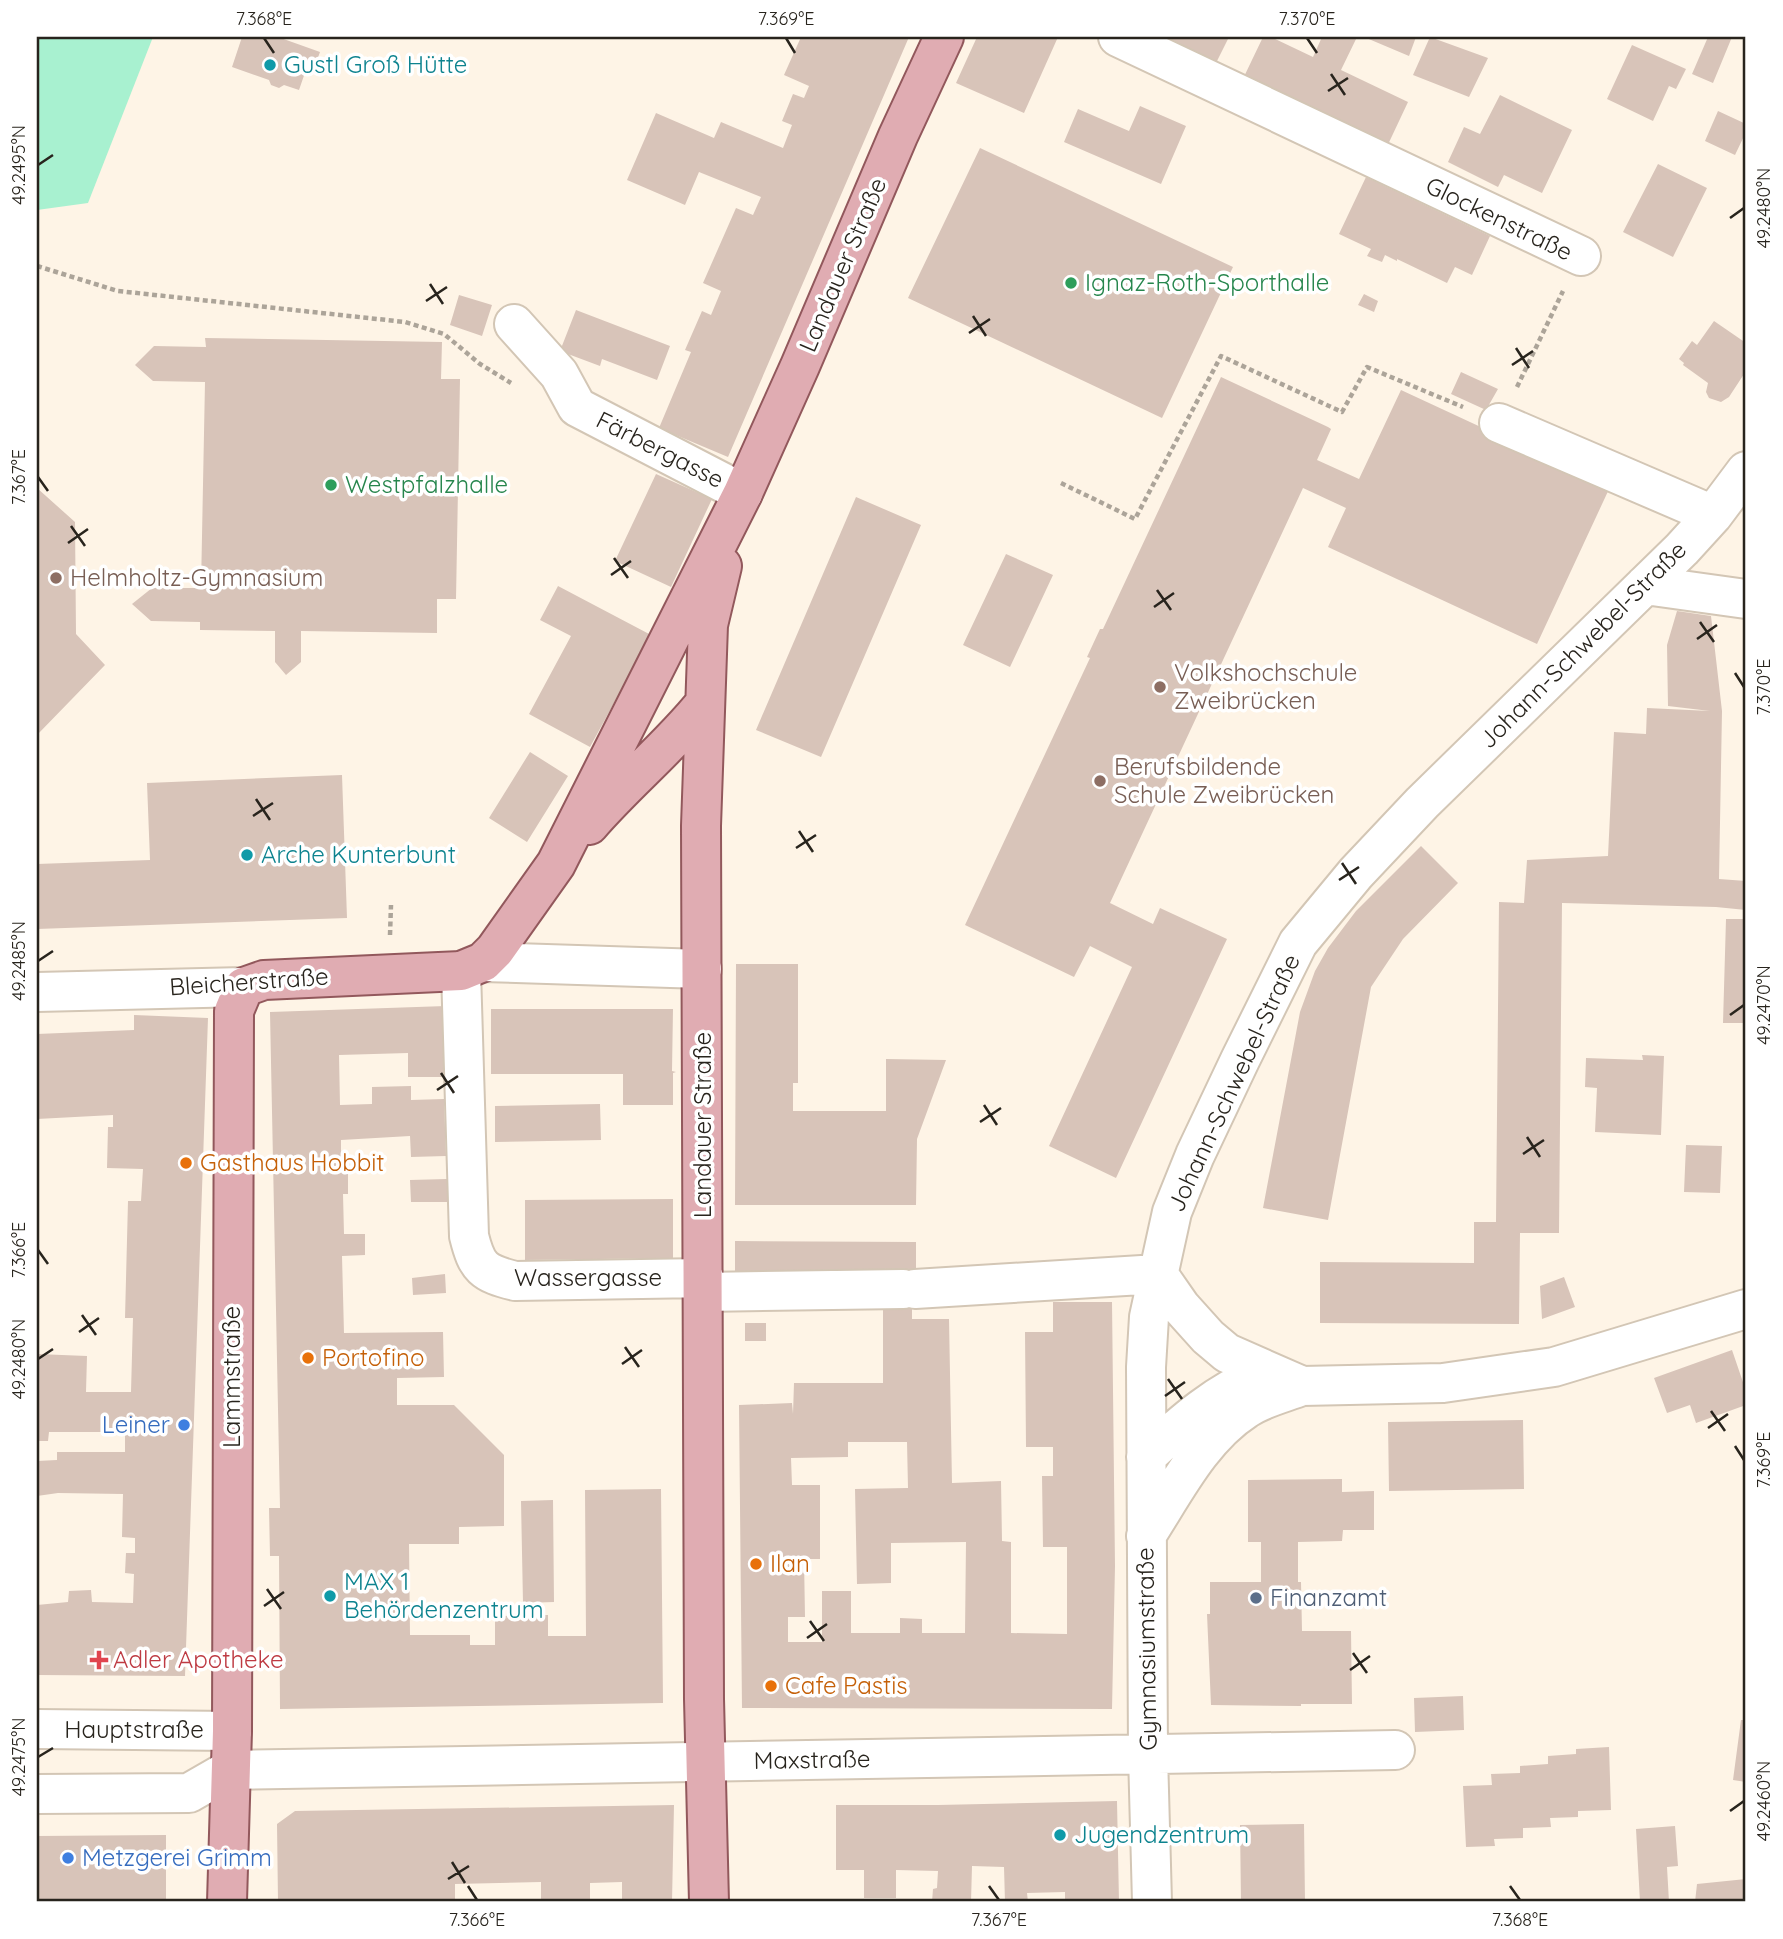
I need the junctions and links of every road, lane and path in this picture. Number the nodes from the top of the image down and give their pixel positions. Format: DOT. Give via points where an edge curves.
graph roads {
  1 [pos="944,37"];
  2 [pos="1118,37"];
  3 [pos="1581,256"];
  4 [pos="37,266"];
  5 [pos="514,324"];
  6 [pos="515,386"];
  7 [pos="1499,422"];
  8 [pos="1746,471"];
  9 [pos="1061,483"];
  10 [pos="743,493"];
  11 [pos="1713,515"];
  12 [pos="1645,585"];
  13 [pos="1746,599"];
  14 [pos="705,703"];
  15 [pos="556,864"];
  16 [pos="472,966"];
  17 [pos="702,969"];
  18 [pos="244,987"];
  19 [pos="37,992"];
  20 [pos="1158,1274"];
  21 [pos="703,1285"];
  22 [pos="1746,1309"];
  23 [pos="1265,1372"];
  24 [pos="1302,1386"];
  25 [pos="1146,1457"];
  26 [pos="1146,1536"];
  27 [pos="37,1729"];
  28 [pos="232,1731"];
  29 [pos="1395,1750"];
  30 [pos="1148,1754"];
  31 [pos="706,1761"];
  32 [pos="229,1770"];
  33 [pos="37,1794"];
  34 [pos="227,1902"];
  35 [pos="709,1902"];
  36 [pos="1152,1902"];
  1 -- 10 [label="main road, Landauer Straße"];
  2 -- 3 [label="street, Glockenstraße"];
  3 -- 7 [label="path, Glockenstraße"];
  4 -- 6 [label="path" via="118,291 405,322 444,334"];
  5 -- 10 [label="street, Färbergasse" via="559,374 578,407"];
  7 -- 9 [label="path" via="1367,367 1342,412 1221,356 1135,519"];
  7 -- 11 [label="street"];
  8 -- 11 [label="street, Johann-Schwebel-Straße"];
  10 -- 14 [label="main road, Landauer Straße" via="708,625"];
  10 -- 15 [label="main road, Landauer Straße"];
  11 -- 12 [label="street, Johann-Schwebel-Straße"];
  12 -- 13 [label="street"];
  12 -- 20 [label="street, Johann-Schwebel-Straße" via="1422,803 1298,943 1195,1155 1172,1212"];
  14 -- 15 [label="main road"];
  14 -- 17 [label="main road, Landauer Straße"];
  15 -- 16 [label="main road, Landauer Straße" via="505,939"];
  16 -- 17 [label="street, Bleicherstraße"];
  16 -- 18 [label="main road, Bleicherstraße" via="264,980"];
  16 -- 21 [label="street, Wassergasse" via="469,1236 475,1260 493,1276 515,1281"];
  17 -- 21 [label="main road, Landauer Straße"];
  18 -- 19 [label="street, Bleicherstraße"];
  18 -- 28 [label="main road, Lammstraße" via="232,1027"];
  20 -- 21 [label="street, Wassergasse" via="909,1289"];
  20 -- 23 [label="street" via="1208,1337 1227,1353"];
  20 -- 25 [label="street, Johann-Schwebel-Straße" via="1149,1317"];
  21 -- 31 [label="main road, Landauer Straße"];
  22 -- 24 [label="street" via="1554,1367 1443,1383"];
  23 -- 24 [label="street"];
  23 -- 25 [label="street" via="1192,1414"];
  24 -- 26 [label="street, Gymnasiumstraße" via="1249,1407 1223,1426 1190,1467"];
  25 -- 26 [label="street, Johann-Schwebel-Straße"];
  26 -- 30 [label="street, Gymnasiumstraße"];
  27 -- 28 [label="street, Hauptstraße"];
  28 -- 32 [label="main road, Lammstraße"];
  29 -- 30 [label="street, Maxstraße"];
  30 -- 31 [label="street, Maxstraße"];
  30 -- 36 [label="street, Gymnasiumstraße"];
  31 -- 32 [label="street, Maxstraße"];
  31 -- 35 [label="main road, Landauer Straße"];
  32 -- 33 [label="street, Hauptstraße" via="189,1793"];
  32 -- 34 [label="main road, Lammstraße"];
}
